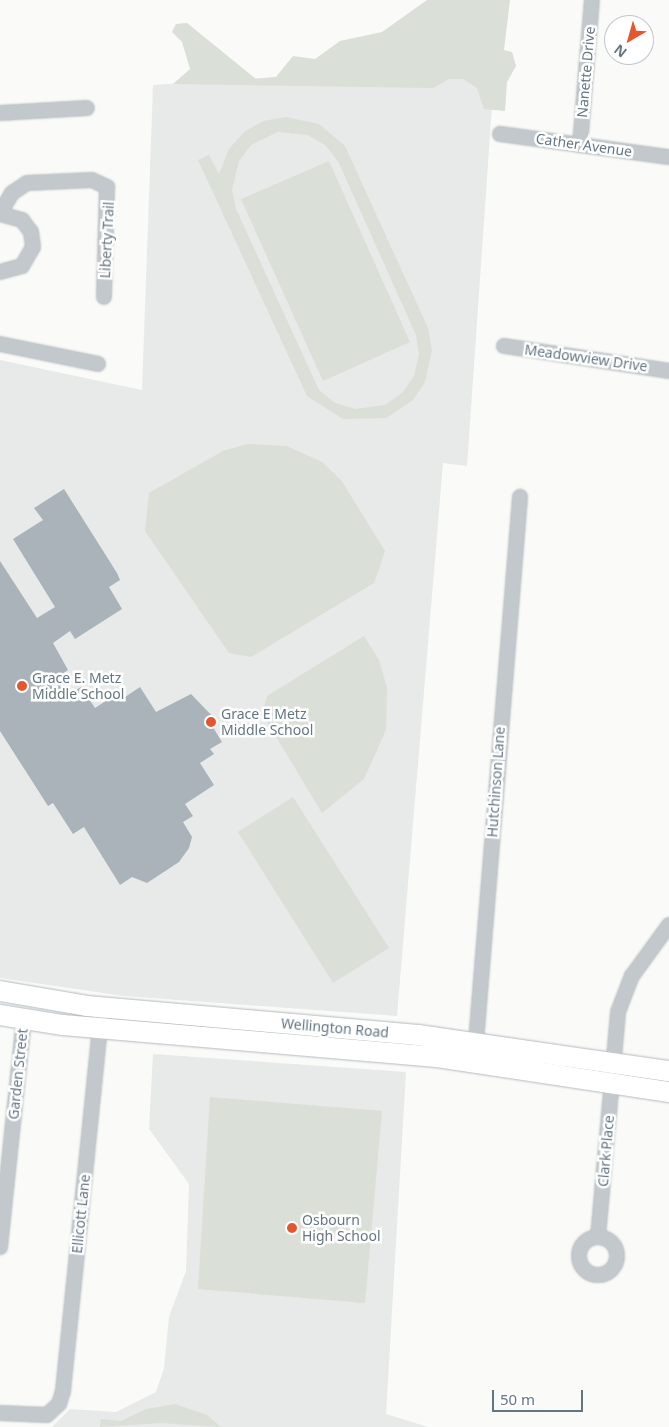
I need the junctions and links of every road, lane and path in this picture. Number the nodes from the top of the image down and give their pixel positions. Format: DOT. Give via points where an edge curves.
graph roads {
  1 [pos="592,0"];
  2 [pos="87,108"];
  3 [pos="0,113"];
  4 [pos="500,134"];
  5 [pos="580,145"];
  6 [pos="669,157"];
  7 [pos="0,214"];
  8 [pos="0,272"];
  9 [pos="104,297"];
  10 [pos="0,344"];
  11 [pos="504,346"];
  12 [pos="98,364"];
  13 [pos="669,370"];
  14 [pos="520,497"];
  15 [pos="669,925"];
  16 [pos="0,991"];
  17 [pos="102,1007"];
  18 [pos="0,1015"];
  19 [pos="24,1020"];
  20 [pos="100,1028"];
  21 [pos="476,1042"];
  22 [pos="460,1061"];
  23 [pos="613,1065"];
  24 [pos="669,1070"];
  25 [pos="612,1086"];
  26 [pos="669,1092"];
  27 [pos="598,1237"];
  28 [pos="0,1247"];
  29 [pos="0,1413"];
  1 -- 5 [label="street, Nanette Drive"];
  2 -- 3 [label="street"];
  4 -- 5 [label="street, Cather Avenue"];
  5 -- 6 [label="street, Cather Avenue"];
  7 -- 8 [label="street, Liberty Trail" via="22,220 31,232 33,247 22,266"];
  7 -- 9 [label="street, Liberty Trail" via="12,193 27,183 92,180 107,187"];
  10 -- 12 [label="street"];
  11 -- 13 [label="street, Meadowview Drive"];
  14 -- 21 [label="street, Hutchinson Lane"];
  15 -- 23 [label="street, Clark Place" via="624,994"];
  16 -- 17 [label="main road, Wellington Road"];
  17 -- 20 [label="street, Ellicott Lane"];
  17 -- 21 [label="main road, Wellington Road"];
  18 -- 19 [label="main road, Wellington Road"];
  19 -- 20 [label="main road, Wellington Road"];
  19 -- 28 [label="street, Garden Street"];
  20 -- 22 [label="main road, Wellington Road"];
  20 -- 29 [label="street, Ellicott Lane" via="63,1391 59,1404 47,1415"];
  21 -- 22 [label="street"];
  21 -- 23 [label="main road, Wellington Road"];
  22 -- 25 [label="main road, Wellington Road"];
  23 -- 24 [label="main road, Wellington Road"];
  23 -- 25 [label="street, Clark Place"];
  25 -- 26 [label="main road, Wellington Road"];
  25 -- 27 [label="street, Clark Place"];
}
